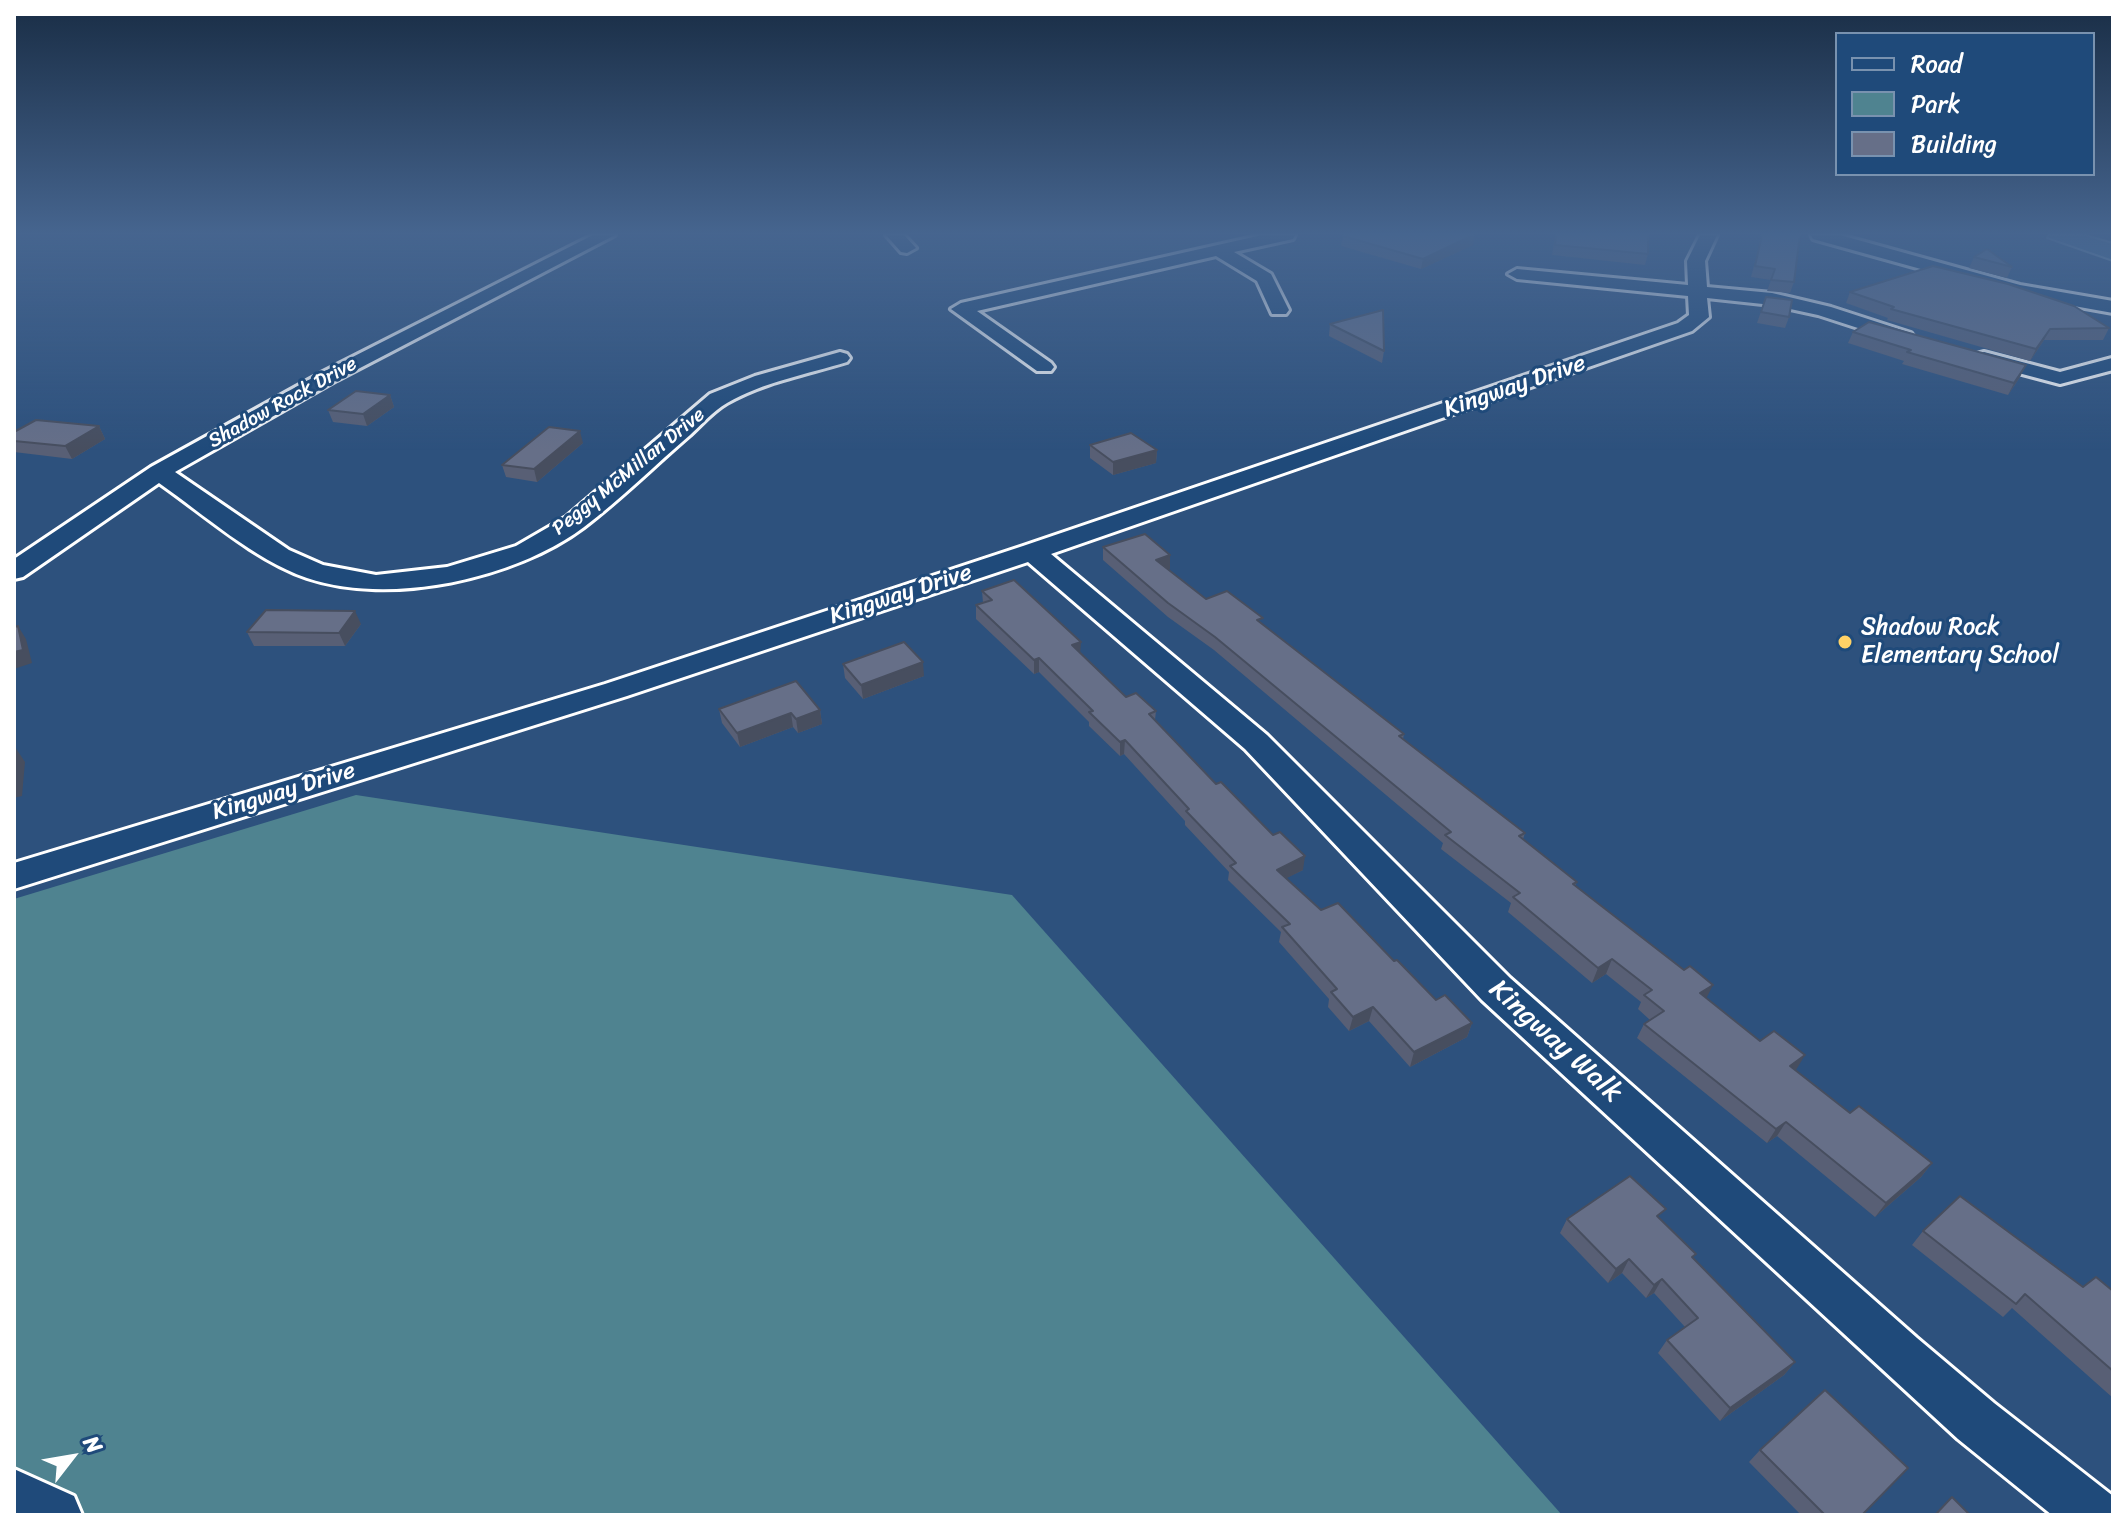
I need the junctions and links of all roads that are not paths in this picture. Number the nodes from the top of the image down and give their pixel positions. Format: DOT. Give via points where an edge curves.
graph roads {
  1 [pos="467,306"];
  2 [pos="972,306"];
  3 [pos="1277,306"];
  4 [pos="1698,306"];
  5 [pos="1804,306"];
  6 [pos="1279,310"];
  7 [pos="1923,342"];
  8 [pos="1962,352"];
  9 [pos="840,358"];
  10 [pos="2112,364"];
  11 [pos="1044,367"];
  12 [pos="159,472"];
  13 [pos="1032,552"];
  14 [pos="14,571"];
  15 [pos="14,876"];
  16 [pos="14,1495"];
  17 [pos="55,1515"];
  18 [pos="2094,1515"];
  1 -- 12 [label="street, Shadow Rock Drive"];
  2 -- 11 [label="street" via="961,309"];
  3 -- 6 [label="street"];
  4 -- 13 [label="street, Kingway Drive" via="1699,317 1685,327"];
  5 -- 7 [label="street"];
  8 -- 10 [label="street" via="2060,378"];
  9 -- 12 [label="street, Peggy McMillan Drive" via="718,399 575,522 525,552 423,579 376,583 316,572 280,556"];
  12 -- 14 [label="street, Shadow Rock Drive"];
  13 -- 15 [label="street, Kingway Drive" via="616,690"];
  13 -- 18 [label="street, Kingway Walk" via="1256,742 1496,989 1900,1355"];
  16 -- 17 [label="street"];
}
